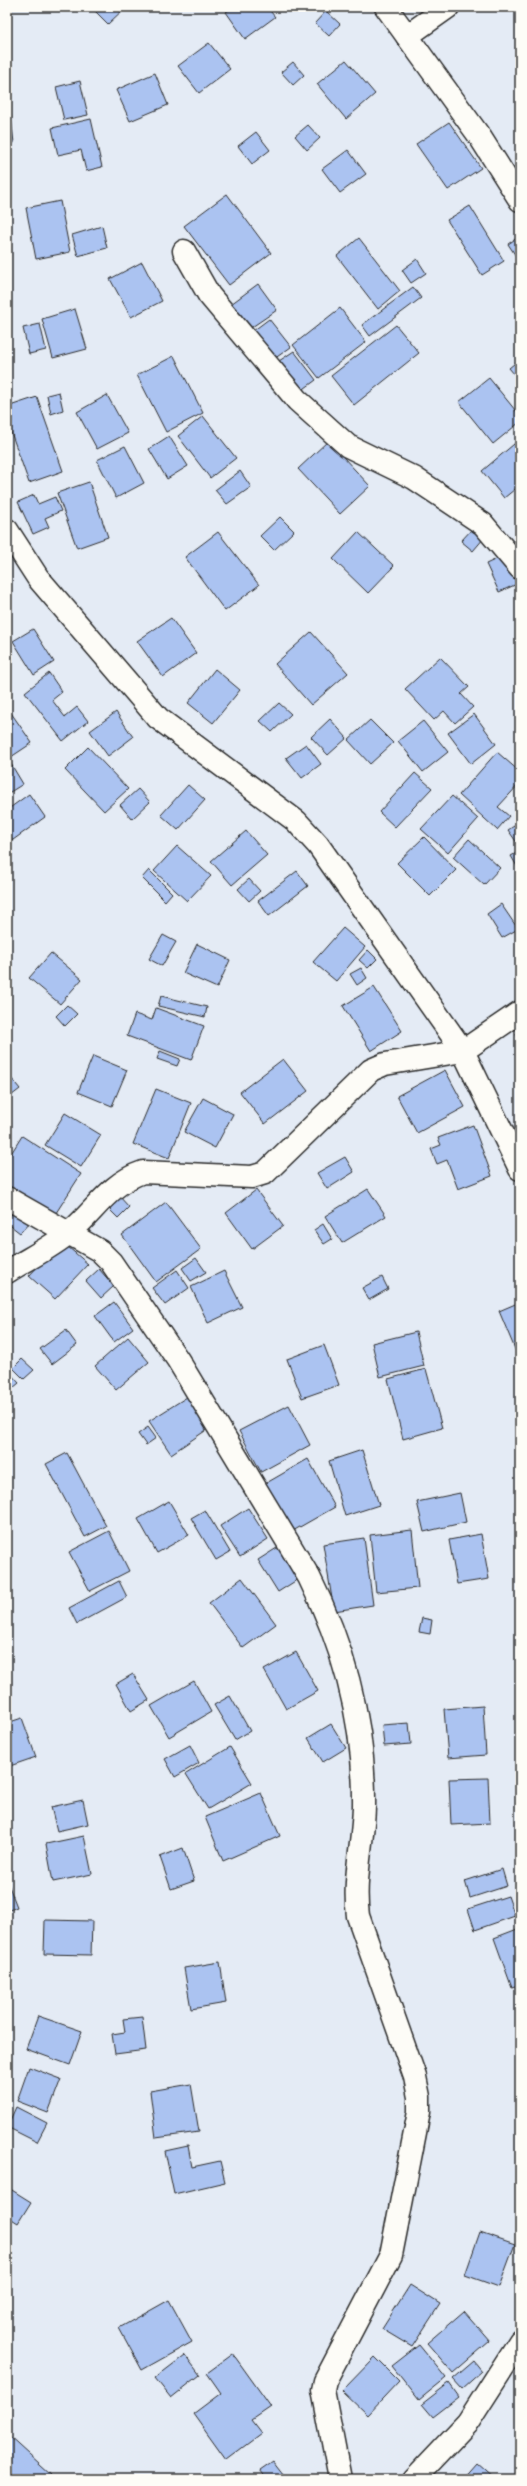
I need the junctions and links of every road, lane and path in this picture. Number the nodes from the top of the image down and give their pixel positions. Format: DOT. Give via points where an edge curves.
graph roads {
  1 [pos="386,7"];
  2 [pos="448,7"];
  3 [pos="407,36"];
  4 [pos="520,200"];
  5 [pos="184,251"];
  6 [pos="7,530"];
  7 [pos="520,568"];
  8 [pos="520,1012"];
  9 [pos="463,1051"];
  10 [pos="520,1169"];
  11 [pos="7,1198"];
  12 [pos="68,1234"];
  13 [pos="7,1272"];
  14 [pos="520,2340"];
  15 [pos="340,2479"];
  16 [pos="414,2479"];
  1 -- 3 [label="street"];
  2 -- 3 [label="street"];
  3 -- 4 [label="street" via="480,136"];
  5 -- 7 [label="street" via="209,295 297,400 348,446 414,478 483,524"];
  6 -- 9 [label="street" via="38,578 158,718 296,821 315,841"];
  8 -- 9 [label="street"];
  9 -- 10 [label="street"];
  9 -- 12 [label="street" via="385,1064 371,1070 266,1173 252,1178 143,1172 127,1177 108,1192"];
  11 -- 12 [label="street"];
  12 -- 13 [label="street"];
  12 -- 15 [label="street" via="100,1251 111,1262 178,1360 309,1577 321,1601 345,1666 360,1729 364,1808 356,1889 358,1916 414,2078 419,2097 419,2112 391,2256 325,2381 323,2390"];
  14 -- 16 [label="street" via="468,2422"];
}
